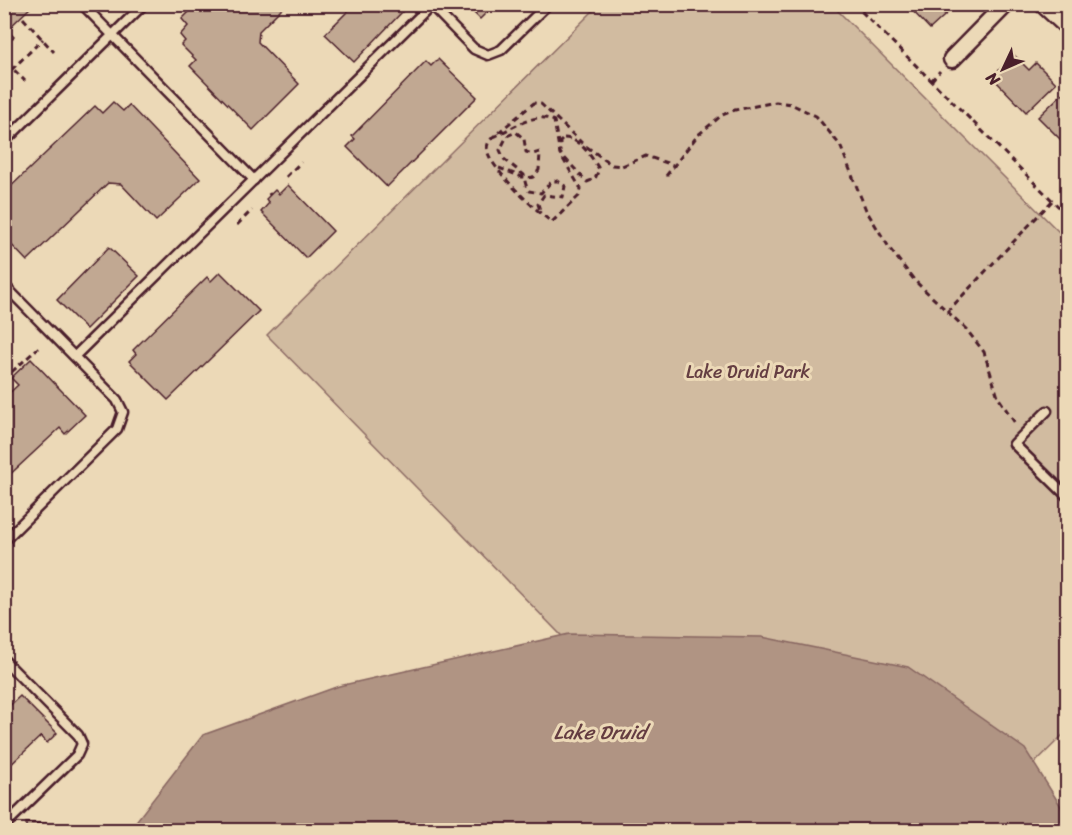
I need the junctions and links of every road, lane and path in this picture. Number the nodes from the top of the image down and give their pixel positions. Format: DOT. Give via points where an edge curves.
graph roads {
  1 [pos="82,4"];
  2 [pos="144,4"];
  3 [pos="548,4"];
  4 [pos="854,4"];
  5 [pos="1006,4"];
  6 [pos="1043,4"];
  7 [pos="431,5"];
  8 [pos="23,18"];
  9 [pos="1068,27"];
  10 [pos="112,35"];
  11 [pos="43,39"];
  12 [pos="54,52"];
  13 [pos="952,60"];
  14 [pos="7,63"];
  15 [pos="12,69"];
  16 [pos="4,77"];
  17 [pos="24,81"];
  18 [pos="493,137"];
  19 [pos="4,142"];
  20 [pos="560,153"];
  21 [pos="591,156"];
  22 [pos="604,160"];
  23 [pos="301,162"];
  24 [pos="493,163"];
  25 [pos="674,165"];
  26 [pos="666,176"];
  27 [pos="286,177"];
  28 [pos="524,177"];
  29 [pos="254,180"];
  30 [pos="1052,201"];
  31 [pos="252,210"];
  32 [pos="544,216"];
  33 [pos="1068,216"];
  34 [pos="237,225"];
  35 [pos="4,285"];
  36 [pos="947,312"];
  37 [pos="38,348"];
  38 [pos="75,356"];
  39 [pos="4,379"];
  40 [pos="1047,411"];
  41 [pos="1024,434"];
  42 [pos="1068,497"];
  43 [pos="4,540"];
  44 [pos="4,660"];
  45 [pos="4,826"];
  1 -- 10 [label="lane"];
  2 -- 10 [label="lane"];
  3 -- 7 [label="lane" via="501,50 488,55 474,49"];
  4 -- 30 [label="path"];
  5 -- 13 [label="street"];
  6 -- 9 [label="street"];
  7 -- 29 [label="lane"];
  8 -- 11 [label="path"];
  10 -- 19 [label="lane"];
  10 -- 29 [label="lane"];
  11 -- 12 [label="path"];
  11 -- 15 [label="path"];
  14 -- 15 [label="path"];
  15 -- 16 [label="path"];
  15 -- 17 [label="path"];
  18 -- 20 [label="path" via="517,124 549,118 557,129"];
  18 -- 22 [label="path" via="529,105 541,104"];
  18 -- 24 [label="path" via="487,146"];
  20 -- 21 [label="path" via="560,142 567,138"];
  20 -- 21 [label="path" via="587,182 598,175"];
  20 -- 32 [label="path" via="581,193 555,221"];
  21 -- 22 [label="path"];
  22 -- 25 [label="path" via="622,166 646,156"];
  23 -- 27 [label="path"];
  24 -- 28 [label="path"];
  24 -- 32 [label="path"];
  25 -- 26 [label="path"];
  25 -- 36 [label="path" via="698,135 722,115 764,102 803,108 834,135 866,210 890,249"];
  28 -- 28 [label="path" via="538,173 540,154 526,152 524,140 516,132 504,140 500,154"];
  28 -- 32 [label="path" via="527,188 538,194 552,181 566,186 563,196 548,194 541,198 538,204"];
  29 -- 38 [label="lane"];
  30 -- 33 [label="path"];
  30 -- 36 [label="path"];
  31 -- 34 [label="path"];
  35 -- 38 [label="lane"];
  36 -- 41 [label="path" via="984,352 998,398"];
  37 -- 39 [label="path"];
  38 -- 43 [label="lane" via="117,400 123,412 121,424"];
  40 -- 41 [label="lane"];
  41 -- 42 [label="lane" via="1014,444"];
  44 -- 45 [label="lane" via="78,735 82,744 77,755"];
}
